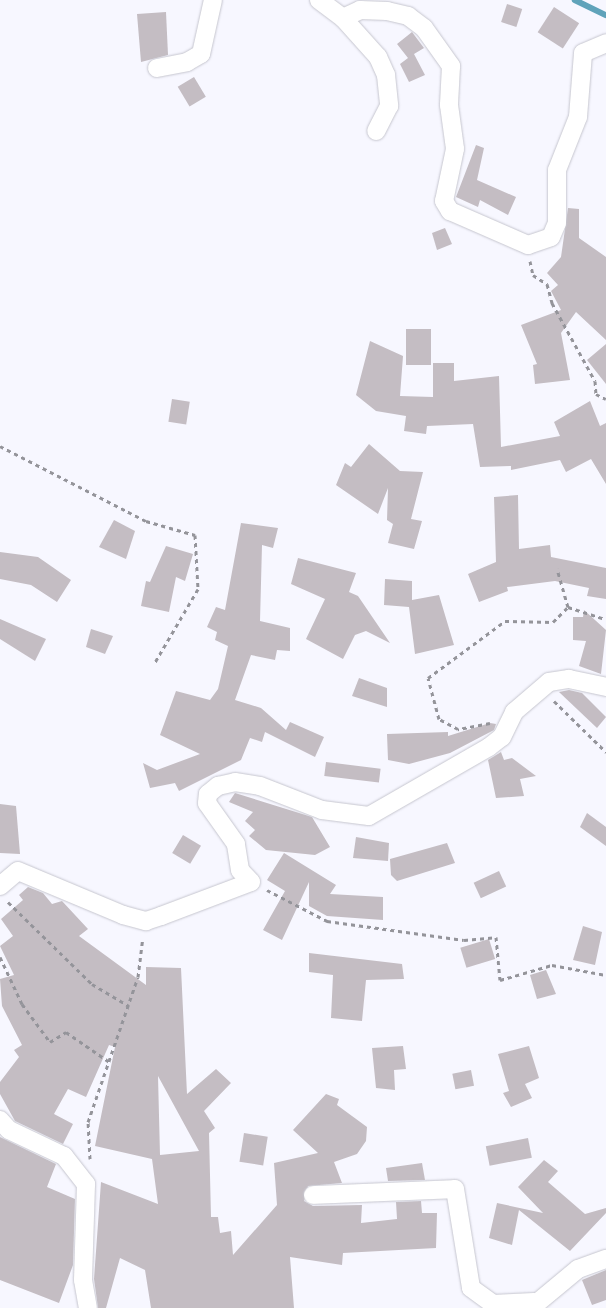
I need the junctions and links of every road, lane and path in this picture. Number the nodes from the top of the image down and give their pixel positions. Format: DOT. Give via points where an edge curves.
graph roads {
  1 [pos="213,0"];
  2 [pos="319,0"];
  3 [pos="343,18"];
  4 [pos="606,43"];
  5 [pos="157,68"];
  6 [pos="376,131"];
  7 [pos="528,245"];
  8 [pos="606,399"];
  9 [pos="0,446"];
  10 [pos="557,568"];
  11 [pos="568,607"];
  12 [pos="606,619"];
  13 [pos="154,664"];
  14 [pos="606,687"];
  15 [pos="537,690"];
  16 [pos="510,720"];
  17 [pos="606,752"];
  18 [pos="251,882"];
  19 [pos="0,886"];
  20 [pos="0,900"];
  21 [pos="146,921"];
  22 [pos="0,957"];
  23 [pos="606,975"];
  24 [pos="129,1006"];
  25 [pos="111,1064"];
  26 [pos="0,1120"];
  27 [pos="79,1170"];
  28 [pos="313,1194"];
  29 [pos="606,1258"];
  30 [pos="533,1305"];
  31 [pos="88,1308"];
  1 -- 5 [label="street" via="201,54 187,62"];
  2 -- 3 [label="street"];
  3 -- 6 [label="street" via="378,57 386,75 389,106"];
  3 -- 7 [label="street" via="360,10 387,11 408,16 424,28 451,66 449,105 455,149 444,201 450,211"];
  4 -- 7 [label="street" via="583,53 578,117 557,170 557,222 551,237"];
  7 -- 8 [label="path" via="533,274 547,284 552,303 594,381 596,394"];
  9 -- 13 [label="path" via="146,521 195,535 198,589"];
  10 -- 11 [label="path"];
  11 -- 12 [label="path"];
  11 -- 16 [label="path" via="553,622 504,621 428,678 439,719 451,726"];
  14 -- 15 [label="street" via="568,679 549,682"];
  15 -- 16 [label="street"];
  15 -- 17 [label="path" via="562,706"];
  16 -- 18 [label="street" via="502,737 489,747 369,816 322,810 260,786 235,782 218,786 208,794 206,803 232,836 240,870"];
  18 -- 21 [label="street"];
  18 -- 23 [label="path" via="327,921 464,940 496,937 500,980 552,965"];
  19 -- 21 [label="street" via="7,876 18,871"];
  20 -- 24 [label="path" via="14,904 50,948 92,984"];
  21 -- 24 [label="path"];
  22 -- 25 [label="path" via="22,1004 50,1042 66,1032"];
  24 -- 25 [label="path"];
  25 -- 27 [label="path" via="88,1122 90,1175"];
  26 -- 27 [label="street" via="9,1130 64,1156"];
  27 -- 31 [label="street" via="86,1184 83,1280"];
  28 -- 30 [label="street" via="455,1189 471,1288 493,1304"];
  29 -- 30 [label="street" via="578,1268"];
}
